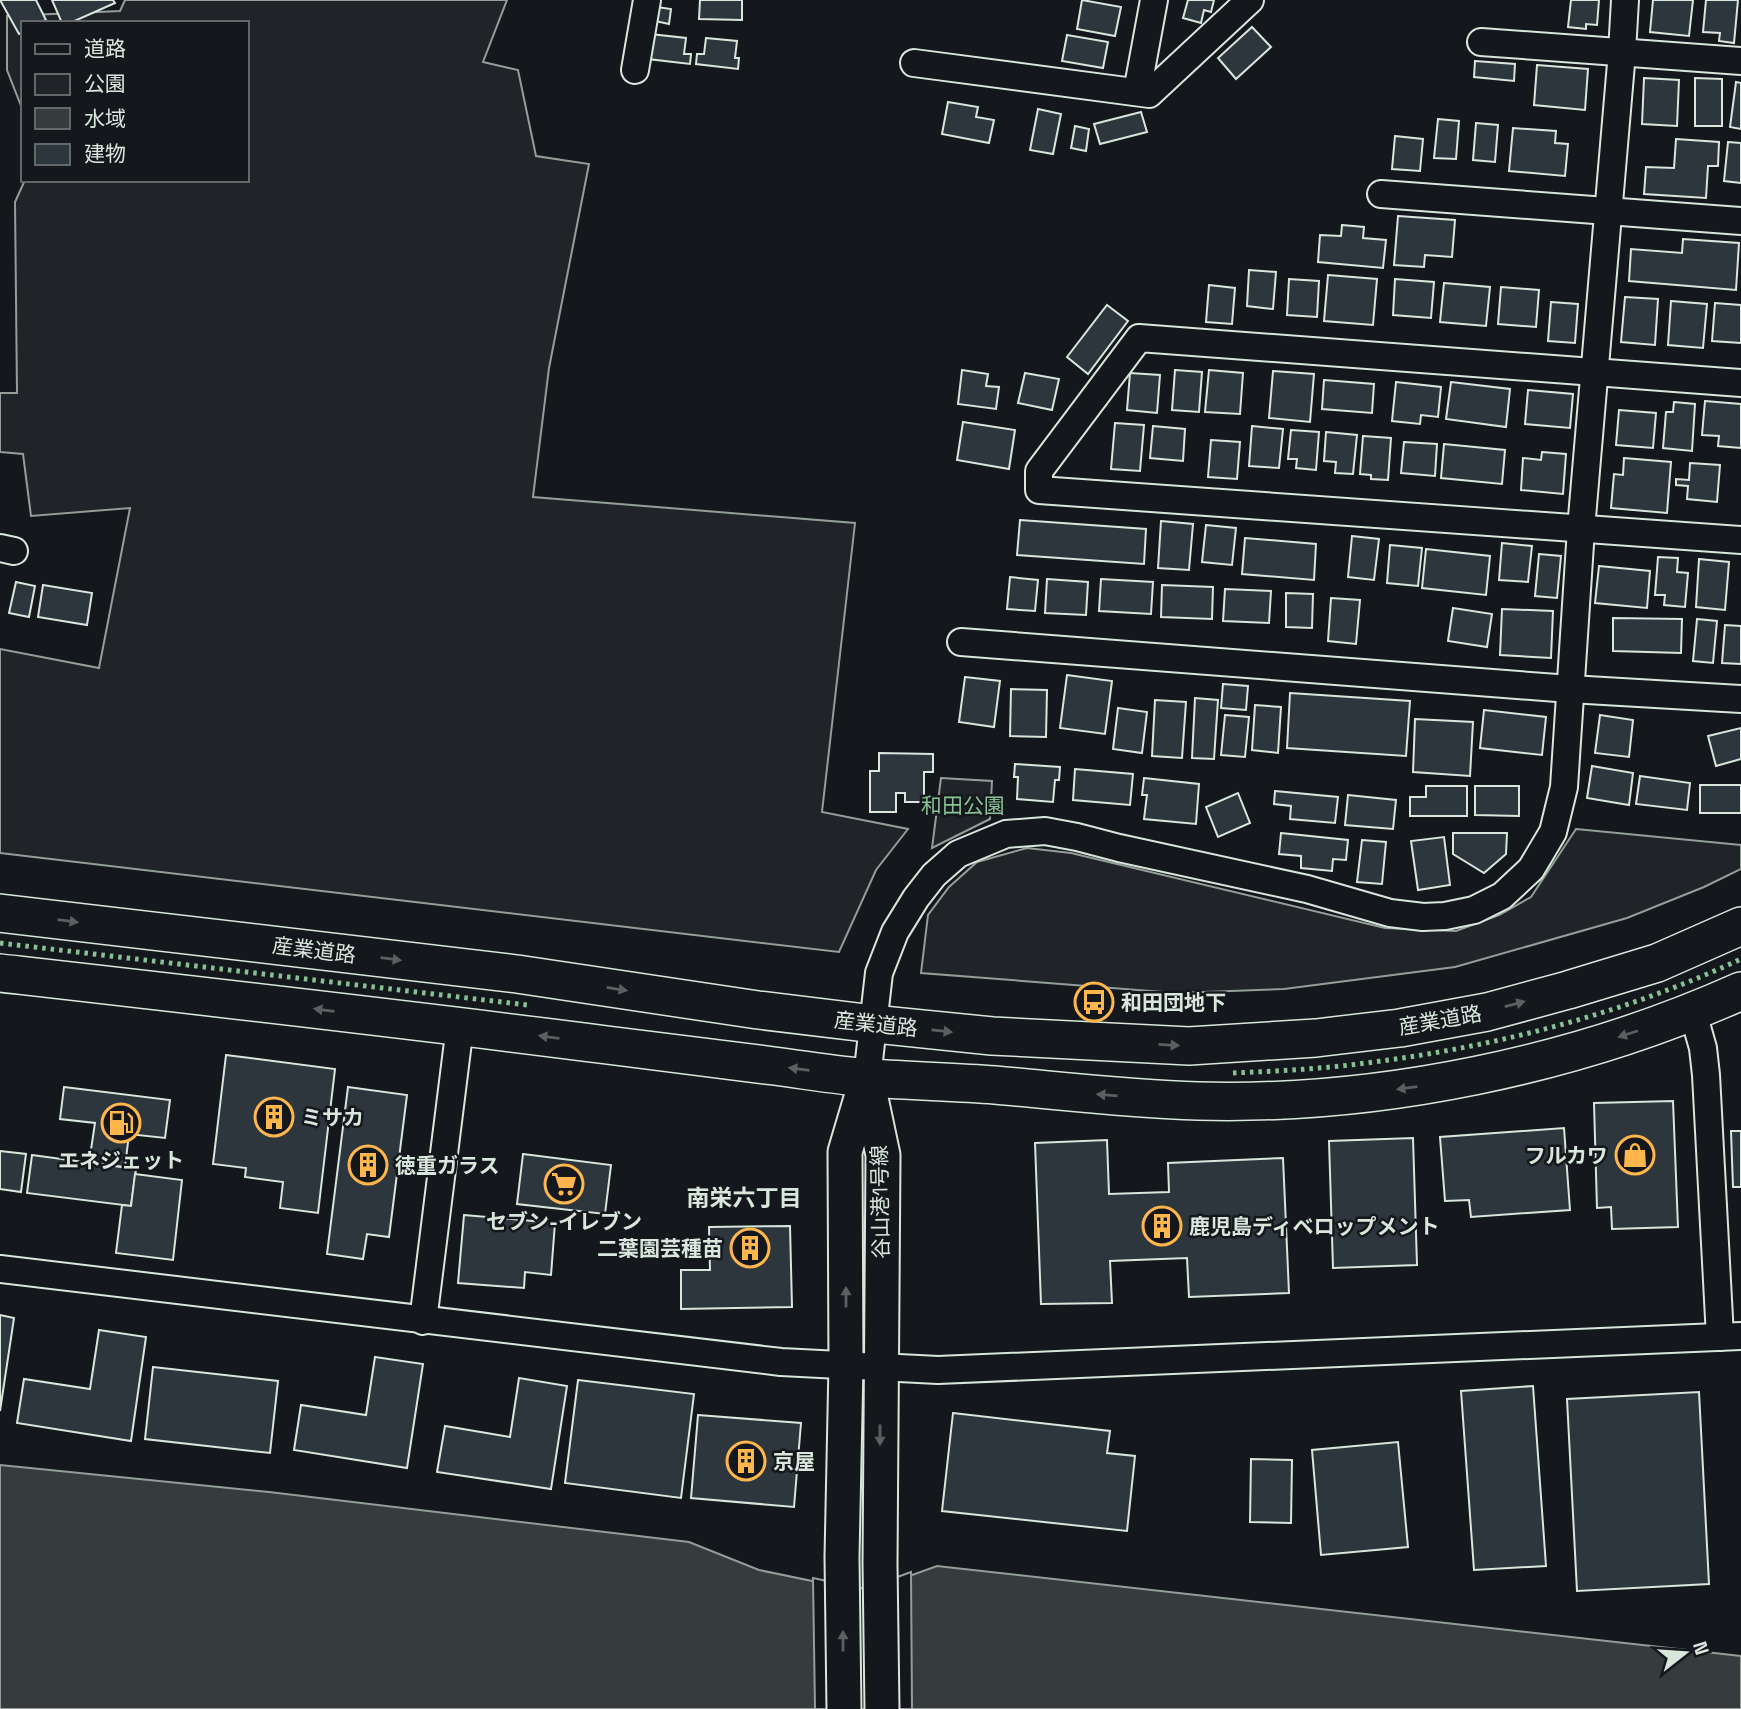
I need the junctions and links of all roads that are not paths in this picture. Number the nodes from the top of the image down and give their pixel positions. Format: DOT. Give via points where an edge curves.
graph roads {
  1 [pos="648,0"];
  2 [pos="1154,0"];
  3 [pos="1250,0"];
  4 [pos="1625,0"];
  5 [pos="1481,42"];
  6 [pos="1622,52"];
  7 [pos="1741,61"];
  8 [pos="914,63"];
  9 [pos="635,70"];
  10 [pos="1137,92"];
  11 [pos="1381,194"];
  12 [pos="1608,212"];
  13 [pos="1741,221"];
  14 [pos="1594,373"];
  15 [pos="1741,383"];
  16 [pos="1581,529"];
  17 [pos="1741,540"];
  18 [pos="961,642"];
  19 [pos="1570,689"];
  20 [pos="1741,699"];
  21 [pos="0,913"];
  22 [pos="1741,926"];
  23 [pos="0,973"];
  24 [pos="1741,991"];
  25 [pos="1693,1013"];
  26 [pos="874,1024"];
  27 [pos="460,1026"];
  28 [pos="867,1078"];
  29 [pos="0,1269"];
  30 [pos="423,1321"];
  31 [pos="1731,1336"];
  32 [pos="846,1365"];
  33 [pos="881,1366"];
  34 [pos="844,1709"];
  35 [pos="882,1709"];
  1 -- 9 [label="street"];
  2 -- 10 [label="street"];
  3 -- 10 [label="street" via="1149,94"];
  4 -- 6 [label="street"];
  5 -- 6 [label="street"];
  6 -- 7 [label="street"];
  6 -- 12 [label="street"];
  8 -- 10 [label="street"];
  11 -- 12 [label="street"];
  12 -- 13 [label="street"];
  12 -- 14 [label="street"];
  14 -- 15 [label="street"];
  14 -- 16 [label="street"];
  14 -- 16 [label="street" via="1139,338 1039,471 1039,490"];
  16 -- 17 [label="street"];
  16 -- 19 [label="street"];
  18 -- 19 [label="street"];
  19 -- 20 [label="street"];
  19 -- 26 [label="street" via="1564,787 1553,832 1531,869 1502,897 1445,916 1390,913 1307,889 1077,837 1045,831 1006,834 958,854 916,898 895,932 879,973"];
  21 -- 26 [label="main road, 産業道路, one-way" via="517,974"];
  26 -- 22 [label="main road, 産業道路, one-way" via="992,1036 1189,1046 1316,1038 1487,1012 1657,963"];
  27 -- 23 [label="main road, one-way"];
  24 -- 25 [label="main road"];
  25 -- 28 [label="main road, one-way" via="1506,1069 1424,1086 1336,1096 1201,1101"];
  25 -- 31 [label="street" via="1703,1048"];
  26 -- 28 [label="street"];
  28 -- 27 [label="main road, one-way"];
  27 -- 30 [label="street"];
  32 -- 28 [label="street, 谷山港1号線, one-way" via="845,1152"];
  28 -- 33 [label="street, 谷山港1号線" via="883,1155"];
  29 -- 30 [label="street"];
  30 -- 32 [label="street" via="781,1363"];
  31 -- 33 [label="street" via="938,1370"];
  32 -- 33 [label="street"];
  34 -- 32 [label="street, 谷山港1号線, one-way"];
  33 -- 35 [label="street, 谷山港1号線, one-way"];
}
